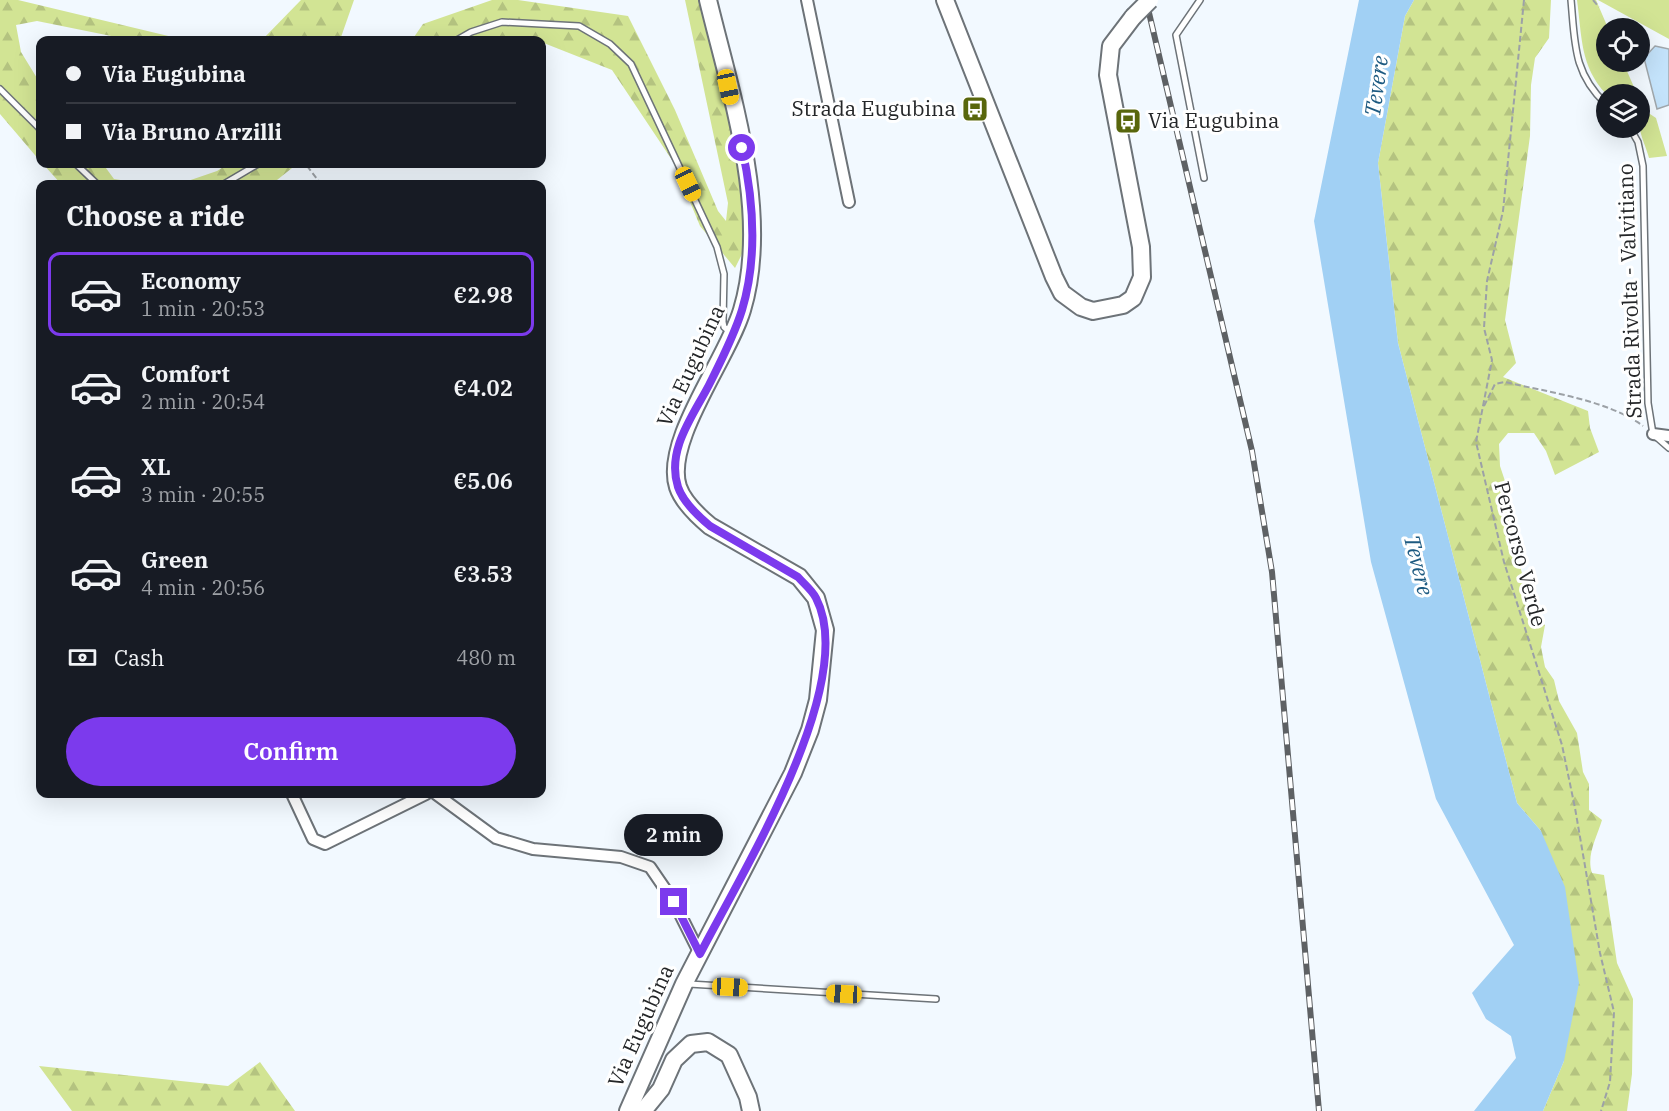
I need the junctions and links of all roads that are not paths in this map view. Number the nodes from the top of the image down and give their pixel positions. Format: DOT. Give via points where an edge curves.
graph roads {
  1 [pos="708,0"];
  2 [pos="807,0"];
  3 [pos="945,0"];
  4 [pos="1150,0"];
  5 [pos="1200,0"];
  6 [pos="1571,0"];
  7 [pos="464,36"];
  8 [pos="0,89"];
  9 [pos="1596,93"];
  10 [pos="36,125"];
  11 [pos="1636,138"];
  12 [pos="79,168"];
  13 [pos="251,168"];
  14 [pos="1204,178"];
  15 [pos="93,180"];
  16 [pos="231,180"];
  17 [pos="849,202"];
  18 [pos="733,334"];
  19 [pos="1653,434"];
  20 [pos="1669,436"];
  21 [pos="1669,448"];
  22 [pos="294,798"];
  23 [pos="418,798"];
  24 [pos="441,798"];
  25 [pos="700,954"];
  26 [pos="684,984"];
  27 [pos="936,999"];
  28 [pos="628,1111"];
  29 [pos="643,1111"];
  30 [pos="751,1111"];
  1 -- 18 [label="street, Via Eugubina" via="752,205 749,281"];
  2 -- 17 [label="street"];
  3 -- 4 [label="street, bridge" via="1054,277 1062,293 1093,311 1123,305 1133,298 1142,277 1141,247 1108,75 1111,46"];
  5 -- 14 [label="lane" via="1176,35"];
  6 -- 9 [label="lane" via="1578,64"];
  7 -- 18 [label="lane" via="502,22 579,26 610,44 631,64 717,247 724,274 723,322"];
  8 -- 10 [label="lane"];
  11 -- 19 [label="lane, Strada Rivolta - Valvitiano" via="1643,166 1648,403"];
  12 -- 15 [label="lane"];
  13 -- 16 [label="lane"];
  18 -- 25 [label="street, Via Eugubina" via="684,430 676,462 679,488 710,526 798,577 809,588 825,630 824,657 810,730 793,773"];
  19 -- 20 [label="street"];
  19 -- 21 [label="lane, Strada Rivolta - Valvitiano"];
  22 -- 23 [label="street" via="313,839 325,844"];
  24 -- 25 [label="street" via="496,838 533,849 621,857 650,867 674,902"];
  25 -- 26 [label="street, Via Eugubina"];
  26 -- 27 [label="lane"];
  26 -- 28 [label="street, Via Eugubina"];
  29 -- 30 [label="street" via="661,1089 674,1060 691,1044 708,1042 729,1055"];
}
